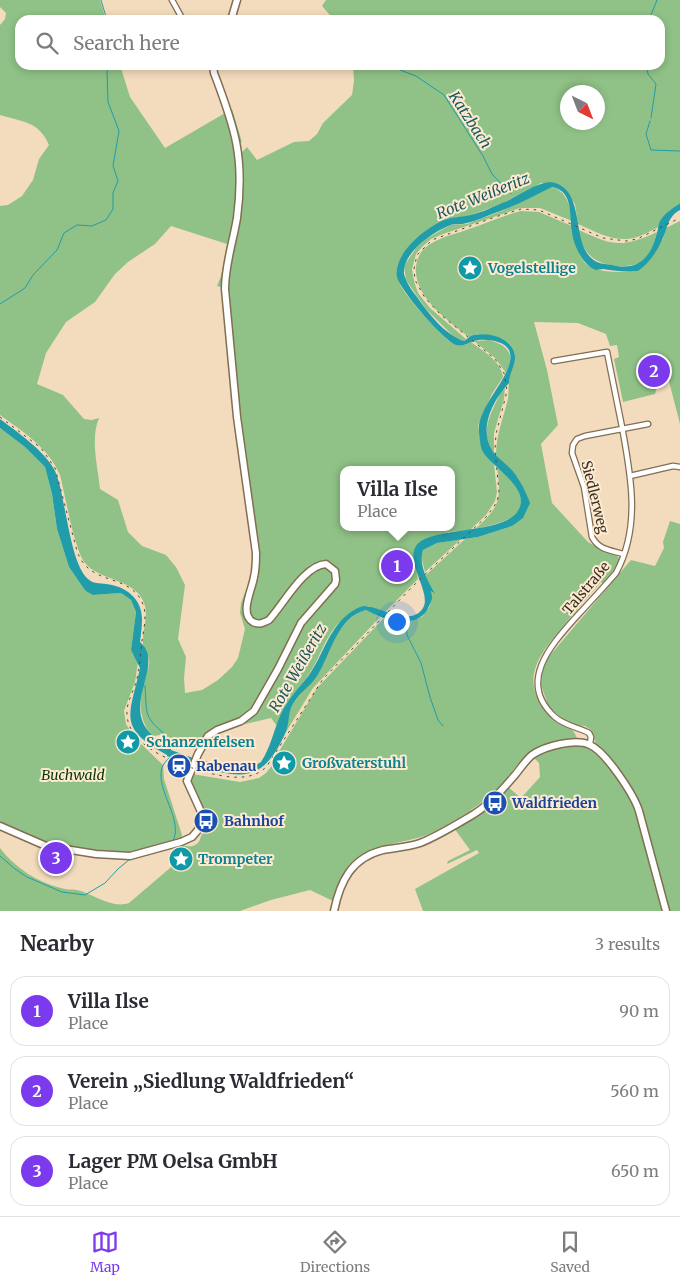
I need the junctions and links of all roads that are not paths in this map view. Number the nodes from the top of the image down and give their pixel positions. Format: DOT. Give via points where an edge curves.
graph roads {
  1 [pos="172,0"];
  2 [pos="237,0"];
  3 [pos="180,15"];
  4 [pos="232,15"];
  5 [pos="214,70"];
  6 [pos="554,361"];
  7 [pos="648,424"];
  8 [pos="622,428"];
  9 [pos="680,467"];
  10 [pos="630,476"];
  11 [pos="623,554"];
  12 [pos="590,744"];
  13 [pos="0,826"];
  14 [pos="334,911"];
  15 [pos="666,911"];
  1 -- 3 [label="street"];
  2 -- 4 [label="street"];
  5 -- 13 [label="street" via="232,120 240,157 239,200 225,289 237,417 256,554 248,618 262,624 269,620 306,574 319,564 331,567 336,580 301,624 254,711 241,721 211,733 203,742 186,781 202,820 192,837 130,856 46,846"];
  6 -- 8 [label="street, Talstraße" via="606,352"];
  7 -- 8 [label="street, Siedlerweg"];
  8 -- 10 [label="street, Talstraße"];
  8 -- 11 [label="street, Siedlerweg" via="577,439 572,453 584,487 595,543"];
  9 -- 10 [label="street"];
  10 -- 11 [label="street, Talstraße" via="633,505"];
  11 -- 12 [label="street, Talstraße" via="616,574 553,643 540,671 540,698 546,707 563,723 589,734"];
  12 -- 14 [label="street" via="567,743 542,750 528,759 498,794 475,813 420,843 375,852 358,862 343,879"];
  12 -- 15 [label="street" via="634,797"];
}
